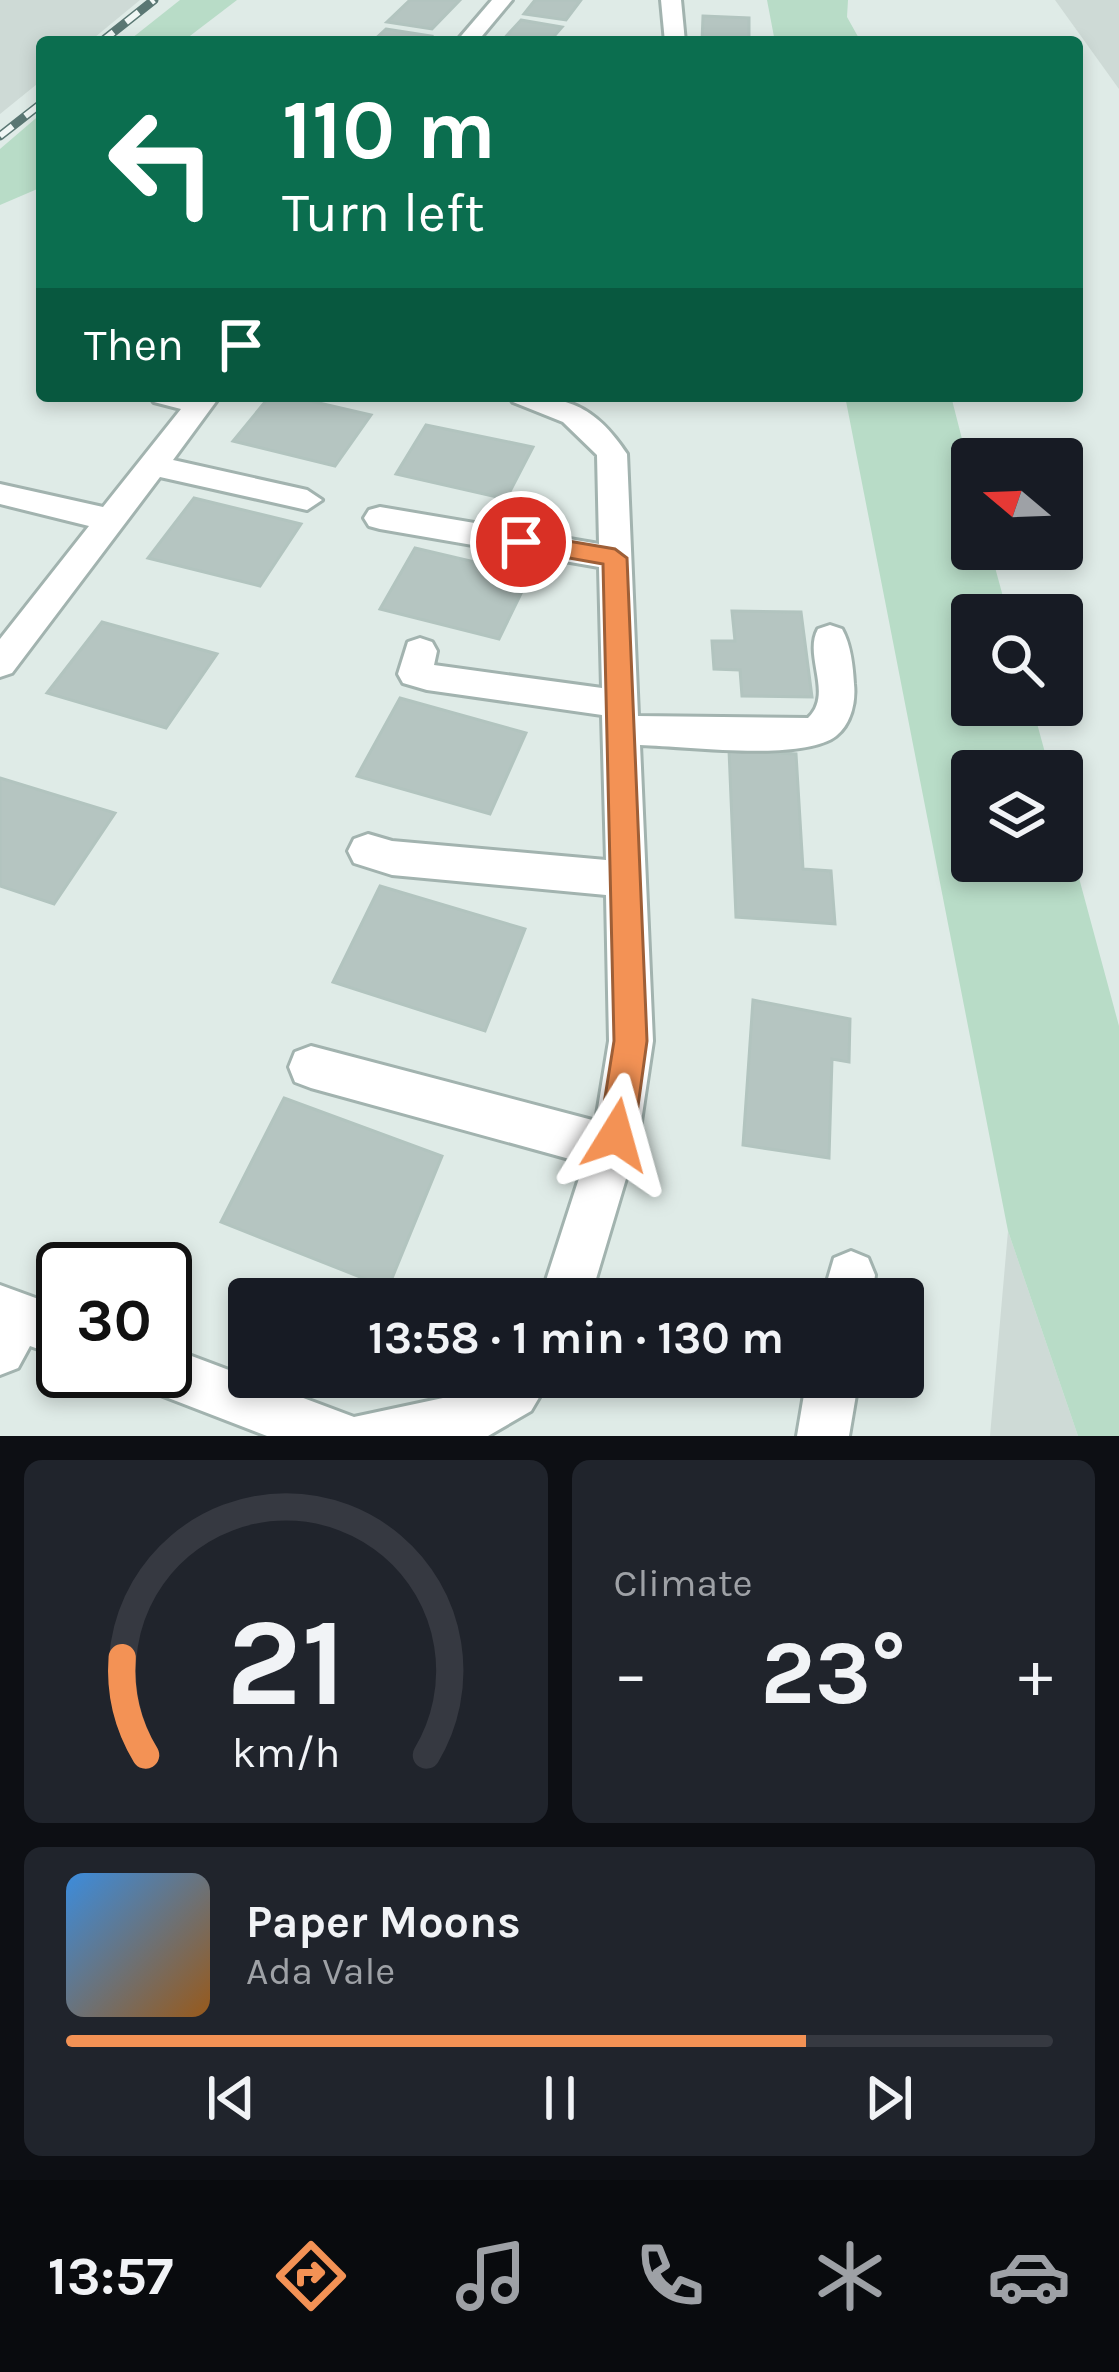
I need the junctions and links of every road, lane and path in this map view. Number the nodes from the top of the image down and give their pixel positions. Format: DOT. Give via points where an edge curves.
graph roads {
  1 [pos="502,0"];
  2 [pos="671,0"];
  3 [pos="471,36"];
  4 [pos="674,36"];
  5 [pos="201,402"];
  6 [pos="551,402"];
  7 [pos="153,464"];
  8 [pos="0,494"];
  9 [pos="307,500"];
  10 [pos="380,518"];
  11 [pos="111,520"];
  12 [pos="615,558"];
  13 [pos="830,638"];
  14 [pos="420,651"];
  15 [pos="1,660"];
  16 [pos="620,717"];
  17 [pos="368,851"];
  18 [pos="625,879"];
  19 [pos="311,1067"];
  20 [pos="612,1148"];
  21 [pos="572,1278"];
  22 [pos="192,1382"];
  23 [pos="500,1398"];
  24 [pos="829,1398"];
  25 [pos="428,1431"];
  26 [pos="335,1436"];
  27 [pos="823,1436"];
  1 -- 3 [label="street"];
  2 -- 4 [label="street"];
  5 -- 7 [label="street"];
  6 -- 12 [label="street" via="591,424 612,454"];
  7 -- 9 [label="street"];
  7 -- 11 [label="street"];
  8 -- 11 [label="street"];
  10 -- 12 [label="street"];
  11 -- 15 [label="street"];
  12 -- 16 [label="street"];
  13 -- 16 [label="street" via="838,709 824,730"];
  14 -- 16 [label="street" via="415,674"];
  16 -- 18 [label="street"];
  17 -- 18 [label="street"];
  18 -- 20 [label="street" via="631,1041"];
  19 -- 20 [label="street"];
  20 -- 21 [label="street"];
  22 -- 26 [label="street"];
  23 -- 25 [label="street"];
  24 -- 27 [label="street"];
}
